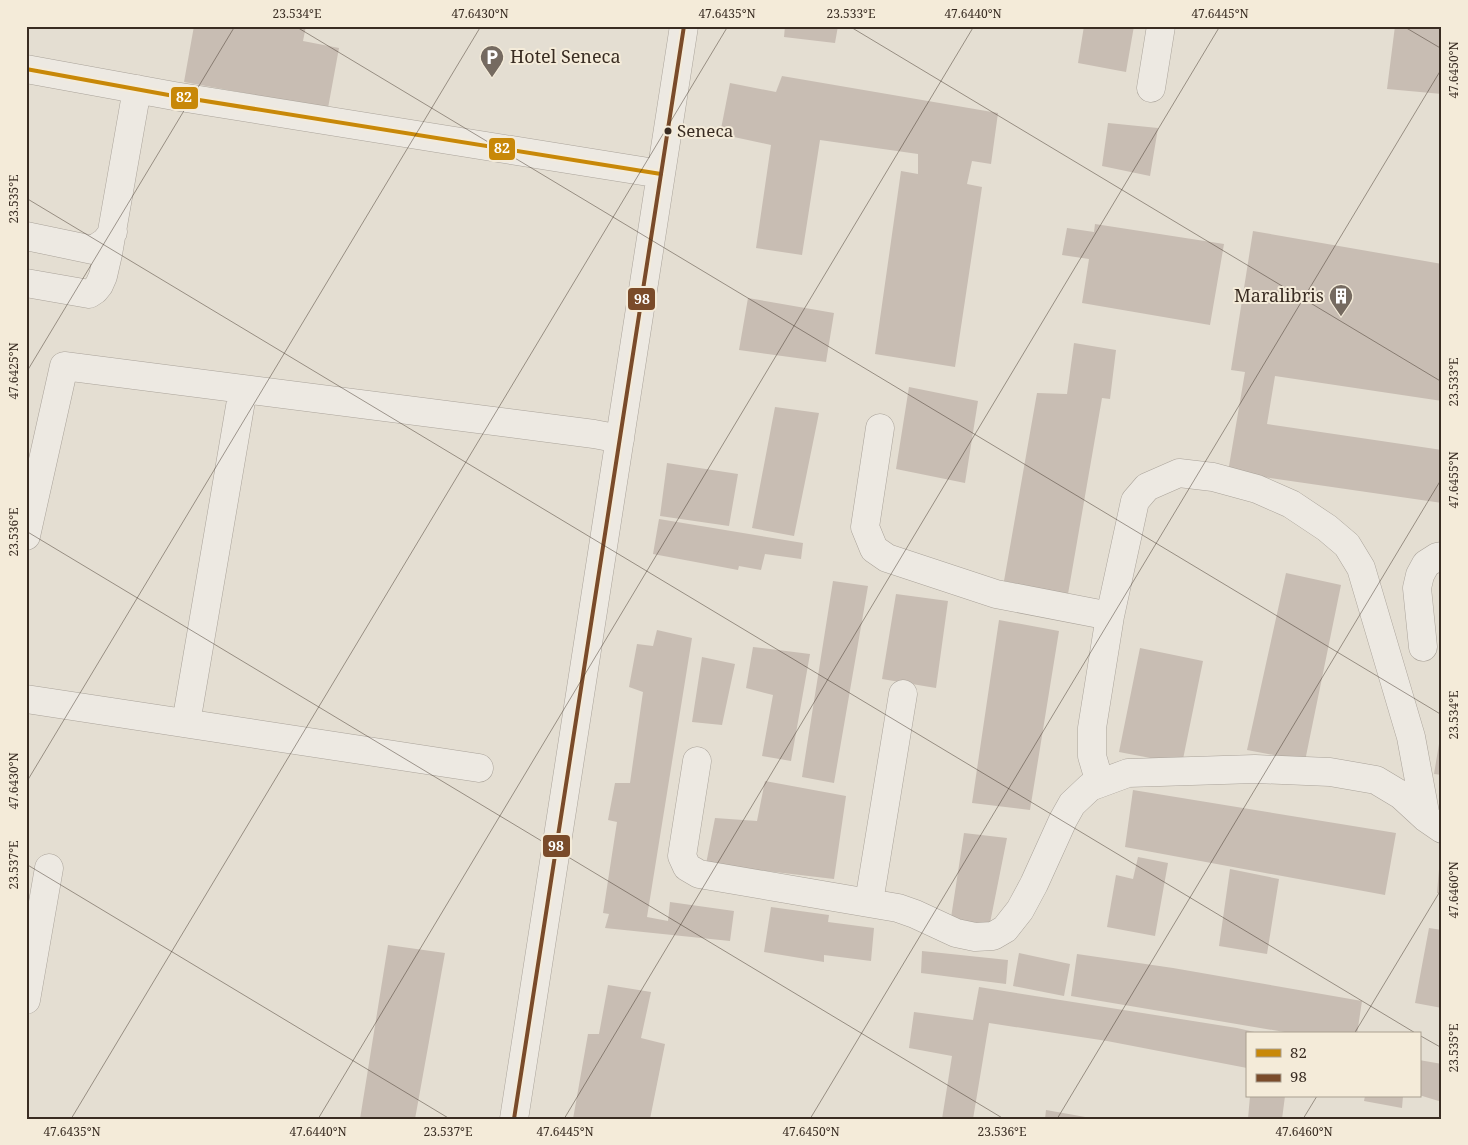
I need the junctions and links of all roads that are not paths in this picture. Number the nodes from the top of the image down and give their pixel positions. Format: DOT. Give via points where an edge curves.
graph roads {
  1 [pos="684,26"];
  2 [pos="1161,26"];
  3 [pos="26,69"];
  4 [pos="1150,88"];
  5 [pos="138,89"];
  6 [pos="661,174"];
  7 [pos="113,232"];
  8 [pos="26,236"];
  9 [pos="26,283"];
  10 [pos="243,389"];
  11 [pos="880,428"];
  12 [pos="620,439"];
  13 [pos="26,536"];
  14 [pos="1442,556"];
  15 [pos="1110,616"];
  16 [pos="1423,647"];
  17 [pos="904,694"];
  18 [pos="26,699"];
  19 [pos="186,723"];
  20 [pos="697,761"];
  21 [pos="479,768"];
  22 [pos="1100,783"];
  23 [pos="1434,823"];
  24 [pos="49,868"];
  25 [pos="869,902"];
  26 [pos="26,1000"];
  27 [pos="514,1119"];
  1 -- 6 [label="street"];
  2 -- 4 [label="street"];
  3 -- 5 [label="street"];
  5 -- 6 [label="street"];
  5 -- 7 [label="street"];
  6 -- 12 [label="street"];
  7 -- 8 [label="street" via="93,250"];
  7 -- 9 [label="street" via="103,276 89,294"];
  10 -- 12 [label="street"];
  10 -- 13 [label="street" via="64,366"];
  10 -- 19 [label="street"];
  11 -- 15 [label="street" via="865,526 874,549 887,558 996,594"];
  12 -- 27 [label="street"];
  14 -- 16 [label="street" via="1426,564 1417,588"];
  15 -- 22 [label="street" via="1092,728 1092,756"];
  15 -- 23 [label="street" via="1134,500 1147,487 1178,473 1213,477 1258,489 1291,504 1347,545 1361,568"];
  17 -- 25 [label="street"];
  18 -- 19 [label="street"];
  19 -- 21 [label="street"];
  20 -- 25 [label="street" via="682,856 687,867 699,874"];
  22 -- 23 [label="street" via="1128,773 1166,771 1255,769 1330,772 1376,780 1401,795"];
  22 -- 25 [label="street" via="1090,787 1072,804 1020,910 1005,929 993,936 956,933 915,914"];
  24 -- 26 [label="street"];
}
